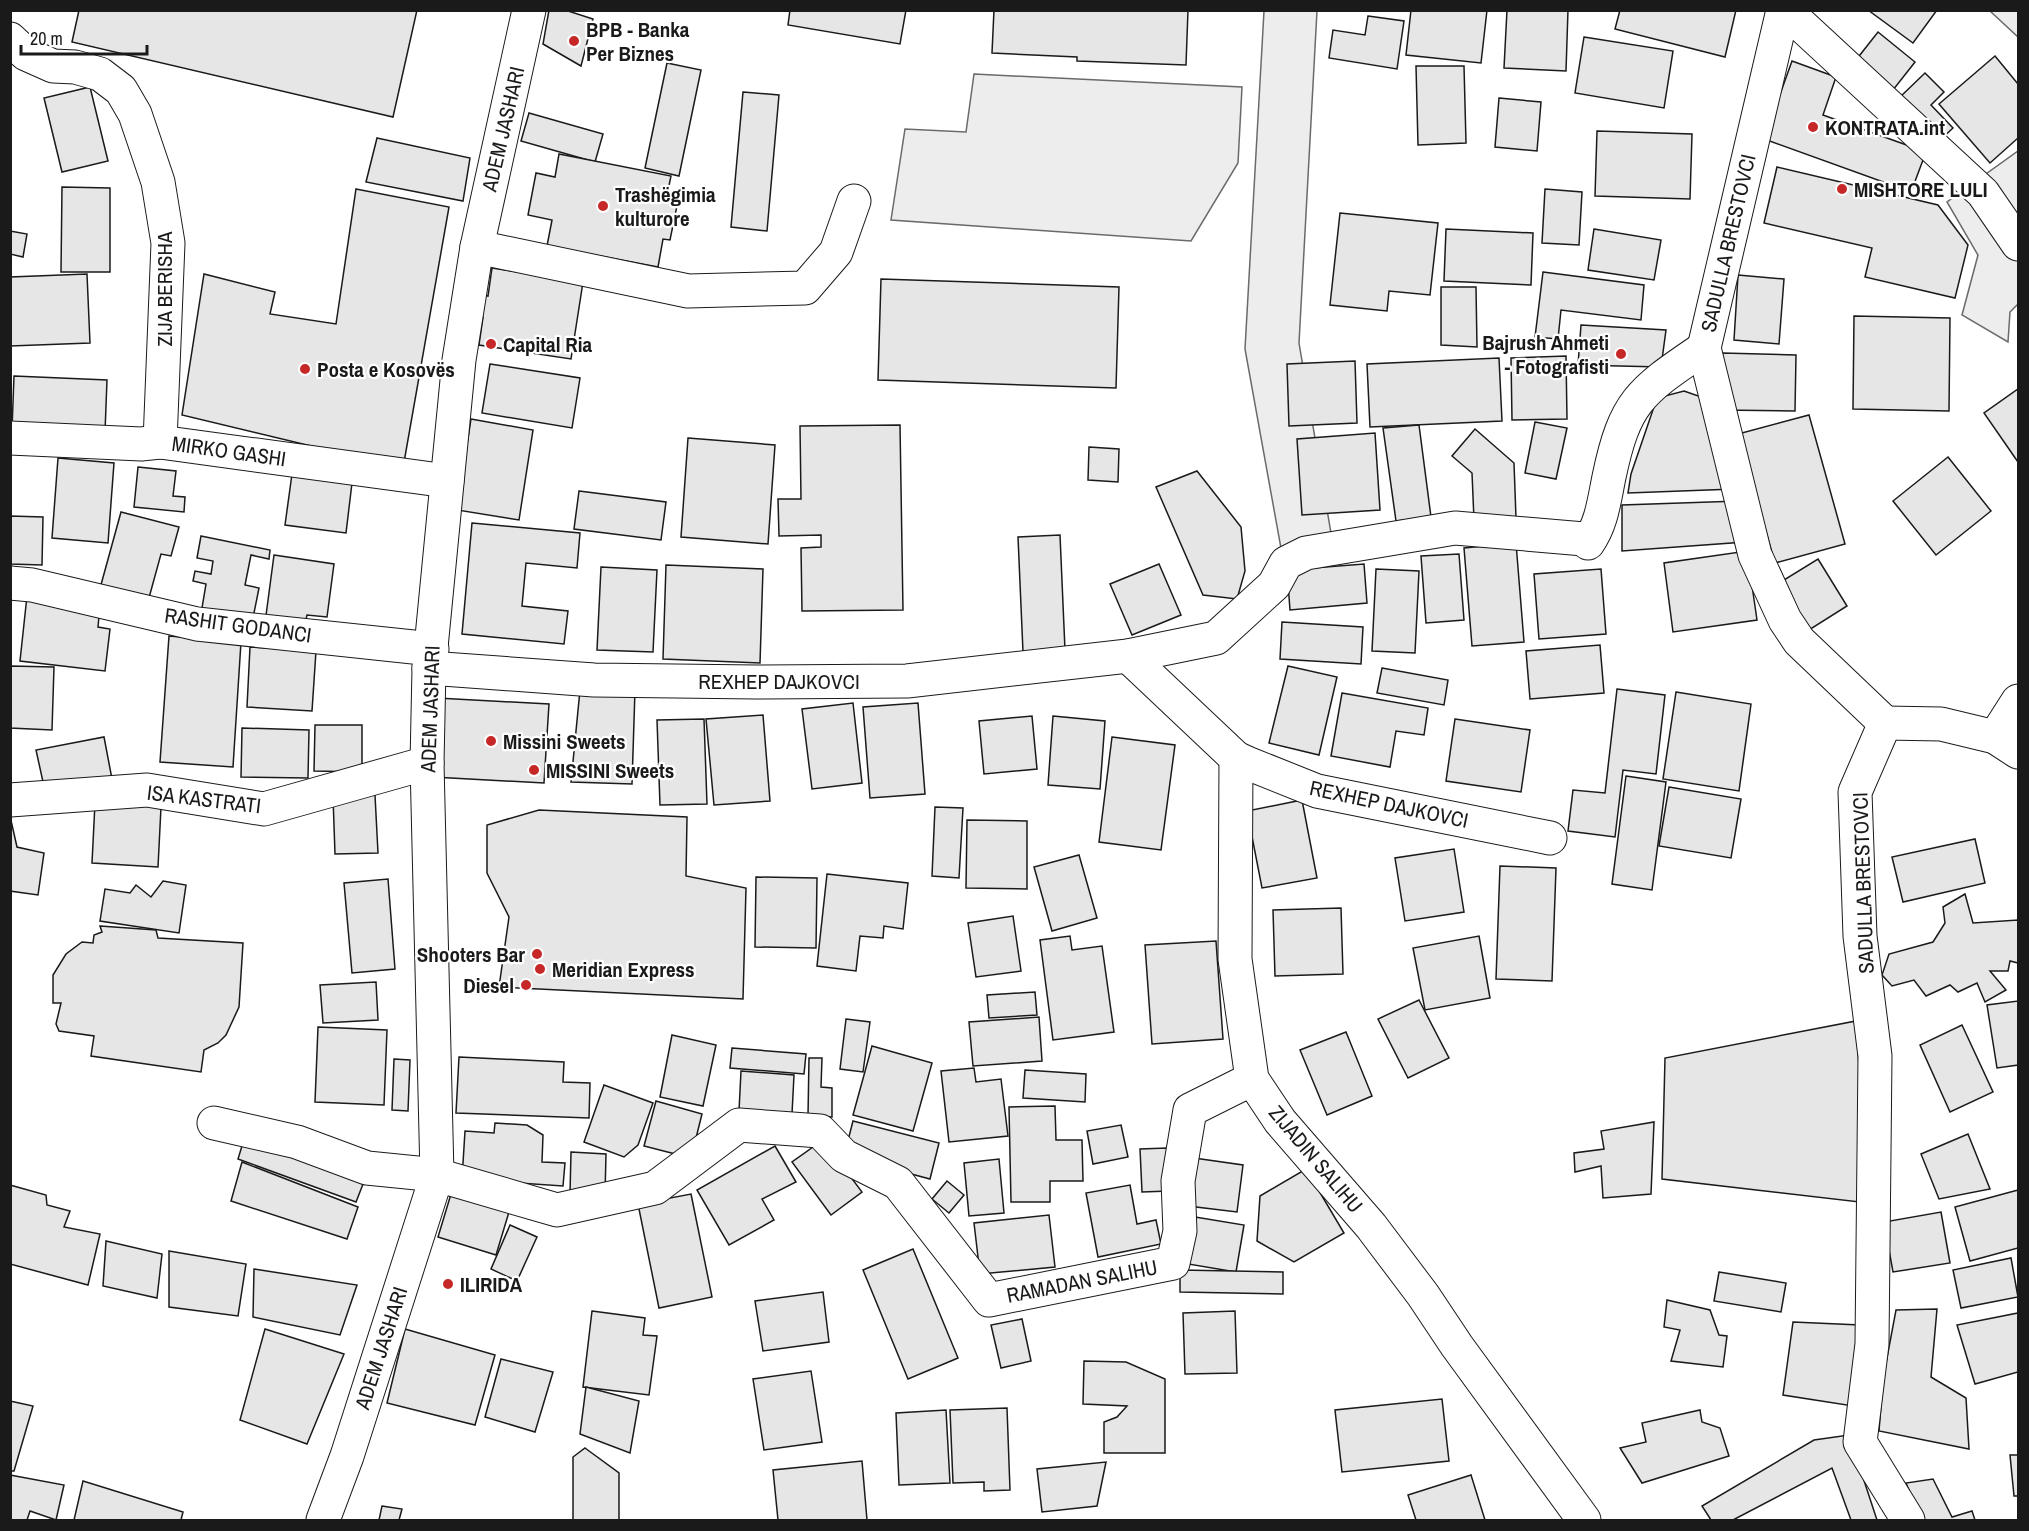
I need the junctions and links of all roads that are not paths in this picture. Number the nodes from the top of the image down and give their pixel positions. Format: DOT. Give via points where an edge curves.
graph roads {
  1 [pos="530,10"];
  2 [pos="1784,10"];
  3 [pos="10,39"];
  4 [pos="854,201"];
  5 [pos="2019,244"];
  6 [pos="477,247"];
  7 [pos="1704,348"];
  8 [pos="10,438"];
  9 [pos="160,442"];
  10 [pos="447,481"];
  11 [pos="10,583"];
  12 [pos="1128,656"];
  13 [pos="430,658"];
  14 [pos="2019,701"];
  15 [pos="1885,723"];
  16 [pos="2007,745"];
  17 [pos="1242,760"];
  18 [pos="427,763"];
  19 [pos="10,800"];
  20 [pos="1550,838"];
  21 [pos="1252,1079"];
  22 [pos="214,1123"];
  23 [pos="437,1175"];
  24 [pos="1577,1510"];
  25 [pos="323,1521"];
  26 [pos="1908,1521"];
  1 -- 6 [label="street, ADEM JASHARI"];
  2 -- 5 [label="street, SADULLA BRESTOVCI" via="1983,194"];
  2 -- 7 [label="street, SADULLA BRESTOVCI"];
  3 -- 9 [label="street, ZIJA BERISHA" via="26,54 53,66 99,74 121,90 135,114 158,182 168,243"];
  4 -- 6 [label="street" via="836,252 805,288 688,291"];
  6 -- 10 [label="street, ADEM JASHARI" via="459,360"];
  7 -- 12 [label="street, REXHEP DAJKOVCI" via="1658,380 1626,416 1598,529 1588,543 1584,539 1455,528 1306,553 1286,563 1274,585 1216,638"];
  7 -- 15 [label="street, SADULLA BRESTOVCI" via="1755,555 1785,620 1799,641"];
  8 -- 9 [label="street, MIRKO GASHI"];
  9 -- 10 [label="street, MIRKO GASHI"];
  10 -- 13 [label="street, ADEM JASHARI"];
  11 -- 13 [label="street, RASHIT GODANCI" via="197,624"];
  12 -- 13 [label="street, REXHEP DAJKOVCI" via="907,681 756,682 594,680"];
  12 -- 17 [label="street, REXHEP DAJKOVCI"];
  13 -- 18 [label="street, ADEM JASHARI"];
  14 -- 16 [label="street"];
  15 -- 16 [label="street" via="1941,724"];
  15 -- 26 [label="street, SADULLA BRESTOVCI" via="1855,792 1860,936 1875,1056 1872,1344 1860,1442"];
  17 -- 20 [label="street, REXHEP DAJKOVCI" via="1317,791"];
  17 -- 21 [label="street, ZIJADIN SALIHU" via="1235,960"];
  18 -- 19 [label="street, ISA KASTRATI" via="264,809 147,790"];
  18 -- 23 [label="street, ADEM JASHARI"];
  21 -- 23 [label="street, RAMADAN SALIHU" via="1190,1110 1178,1181 1180,1231 1173,1263 989,1300 898,1183 844,1156 820,1131 739,1125 655,1188 557,1210"];
  21 -- 24 [label="street, ZIJADIN SALIHU" via="1280,1121 1410,1277"];
  22 -- 23 [label="street" via="297,1142 367,1168"];
  23 -- 25 [label="street, ADEM JASHARI"];
}
